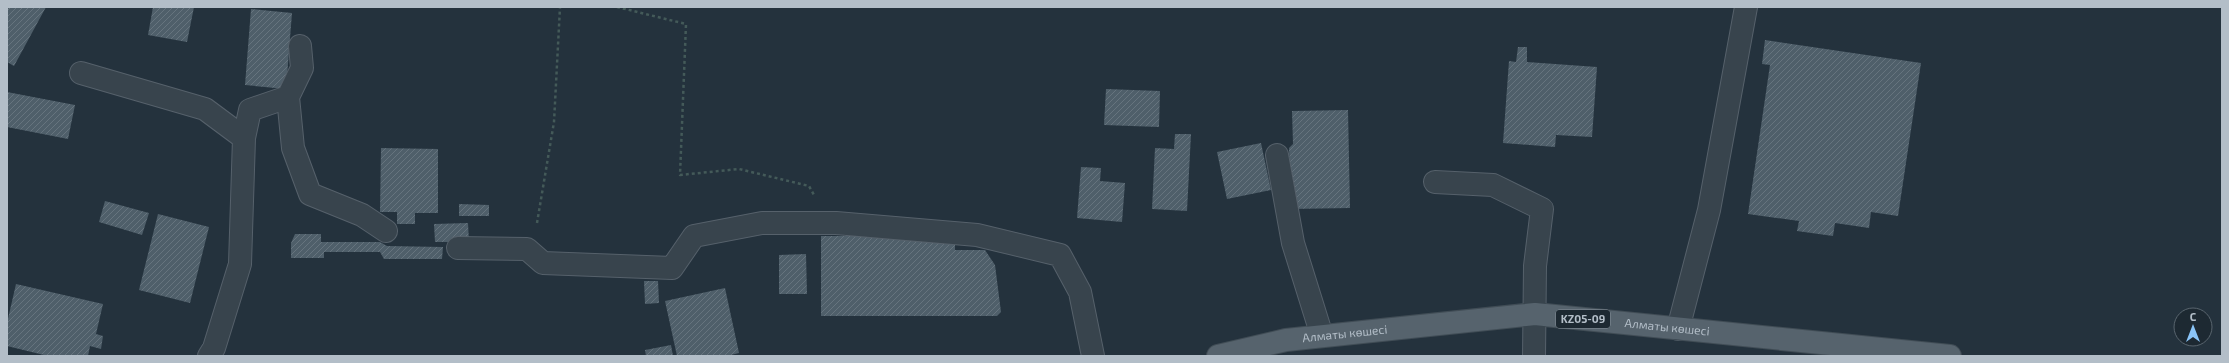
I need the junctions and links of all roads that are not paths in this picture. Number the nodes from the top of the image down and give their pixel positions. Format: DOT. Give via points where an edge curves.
graph roads {
  1 [pos="1746,7"];
  2 [pos="300,46"];
  3 [pos="81,73"];
  4 [pos="288,97"];
  5 [pos="244,138"];
  6 [pos="1277,155"];
  7 [pos="1435,182"];
  8 [pos="386,231"];
  9 [pos="458,248"];
  10 [pos="1535,314"];
  11 [pos="1678,329"];
  12 [pos="1322,336"];
  13 [pos="209,356"];
  14 [pos="1093,356"];
  15 [pos="1218,356"];
  16 [pos="1534,356"];
  17 [pos="1950,356"];
  1 -- 11 [label="street" via="1709,210"];
  2 -- 4 [label="street" via="302,68"];
  3 -- 5 [label="street" via="205,109"];
  4 -- 5 [label="street" via="250,110"];
  4 -- 8 [label="street" via="293,148 310,194 362,215"];
  5 -- 13 [label="street" via="240,264 214,348"];
  6 -- 12 [label="street" via="1292,243"];
  7 -- 10 [label="street" via="1493,186 1542,209 1534,266"];
  9 -- 14 [label="street" via="527,249 543,263 672,268 694,236 762,223 828,223 977,235 1060,255 1080,292"];
  10 -- 11 [label="main road, Алматы көшесі / KZ05-09"];
  10 -- 12 [label="main road, Алматы көшесі / KZ05-09"];
  10 -- 16 [label="street"];
  11 -- 17 [label="main road, Алматы көшесі / KZ05-09"];
  12 -- 15 [label="main road, Алматы көшесі / KZ05-09" via="1286,340"];
}
